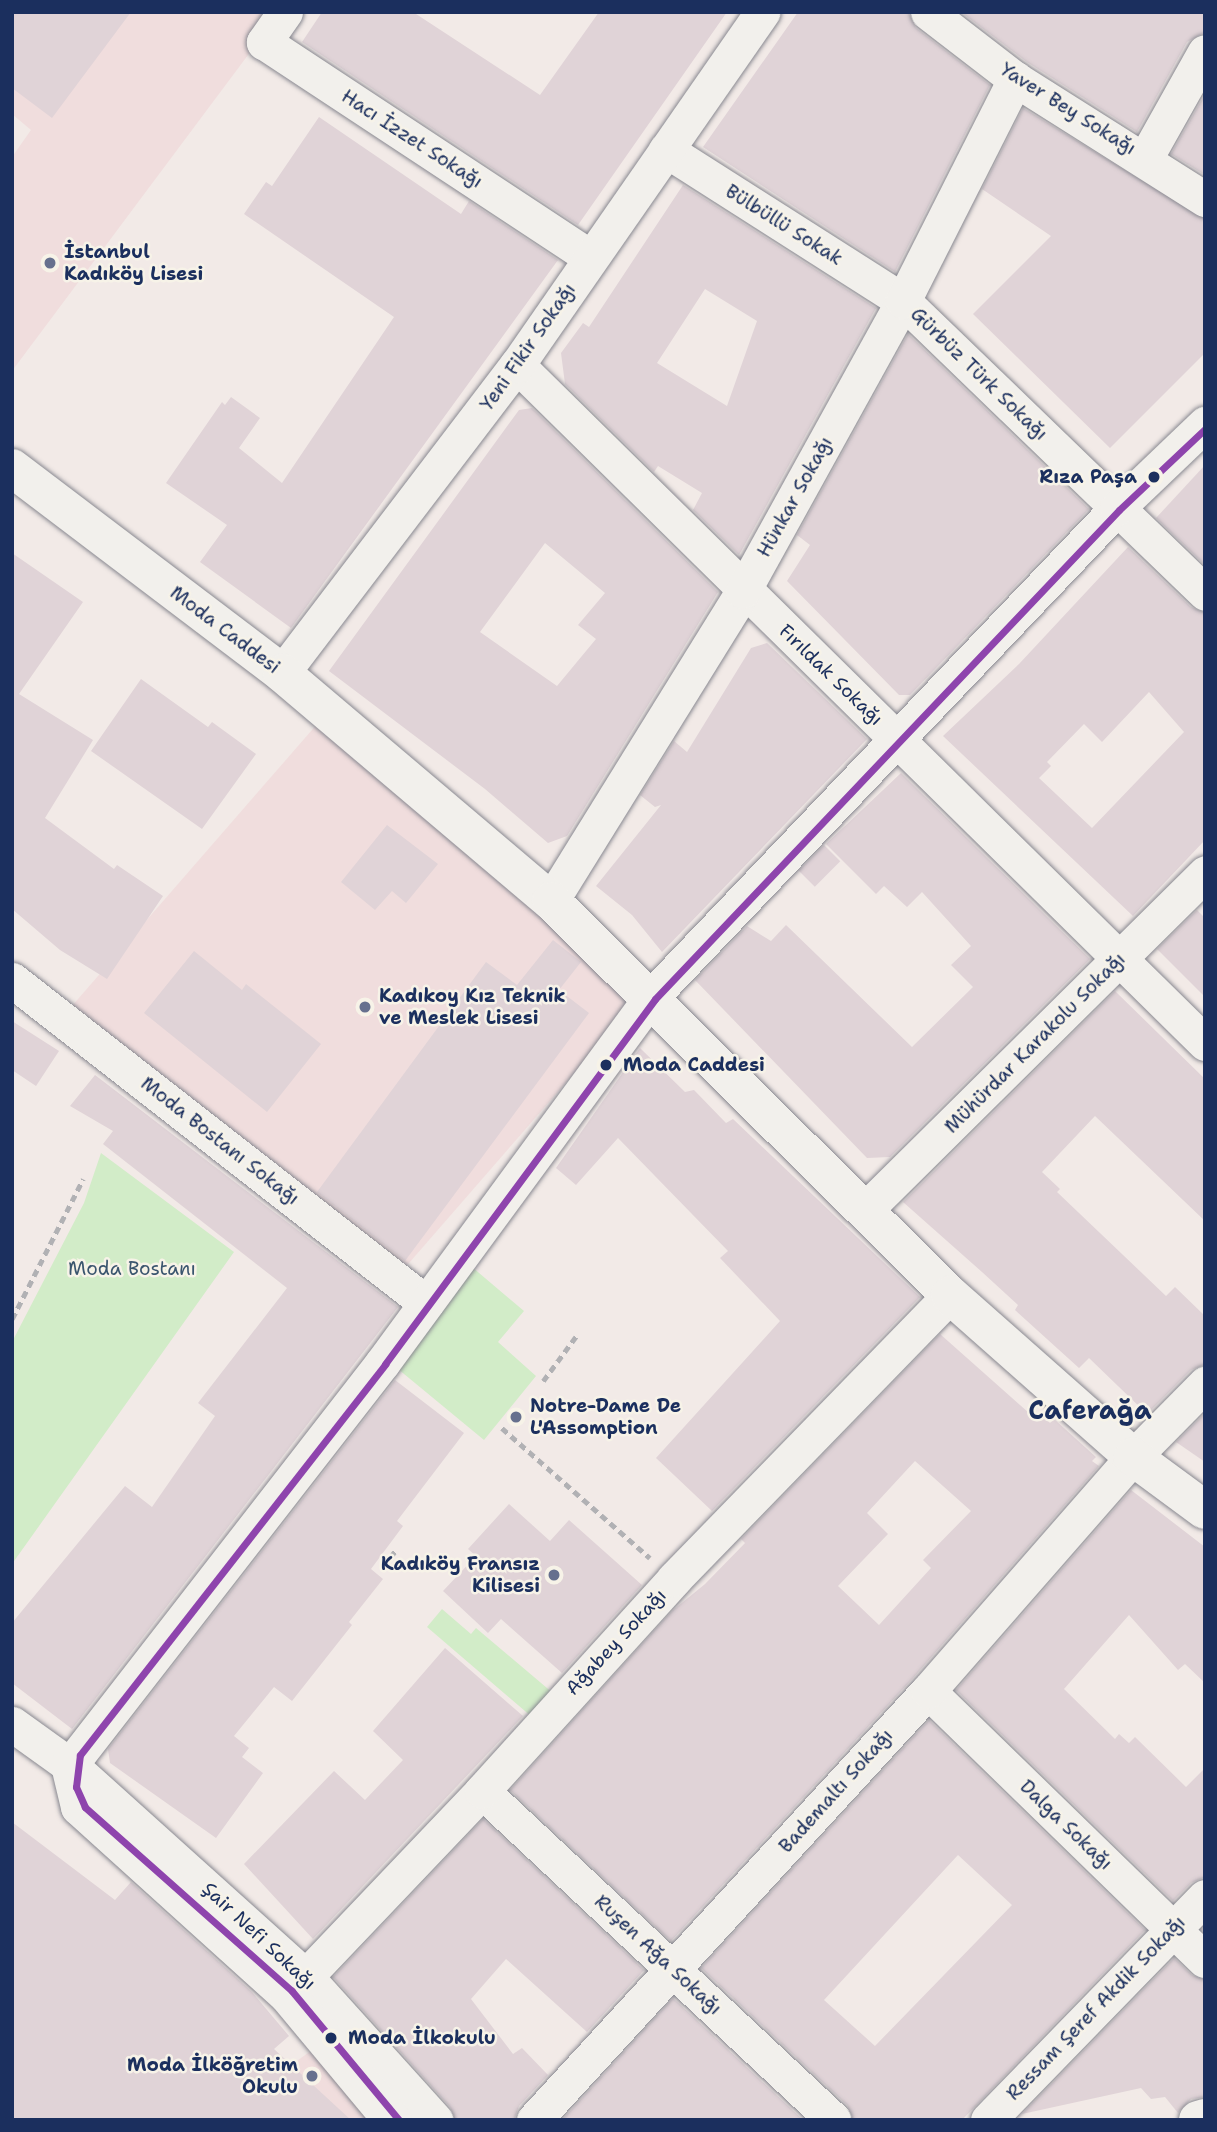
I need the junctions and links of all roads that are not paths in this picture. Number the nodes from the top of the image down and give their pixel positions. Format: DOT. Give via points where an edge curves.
graph roads {
  1 [pos="285,12"];
  2 [pos="762,12"];
  3 [pos="928,12"];
  4 [pos="1205,52"];
  5 [pos="1015,79"];
  6 [pos="666,150"];
  7 [pos="1146,157"];
  8 [pos="1205,199"];
  9 [pos="590,257"];
  10 [pos="903,301"];
  11 [pos="517,365"];
  12 [pos="1205,424"];
  13 [pos="12,468"];
  14 [pos="1117,508"];
  15 [pos="743,591"];
  16 [pos="1205,593"];
  17 [pos="282,673"];
  18 [pos="900,739"];
  19 [pos="1205,873"];
  20 [pos="551,901"];
  21 [pos="1119,960"];
  22 [pos="12,980"];
  23 [pos="652,996"];
  24 [pos="1205,1043"];
  25 [pos="864,1211"];
  26 [pos="950,1294"];
  27 [pos="426,1303"];
  28 [pos="1205,1384"];
  29 [pos="1133,1457"];
  30 [pos="1205,1510"];
  31 [pos="928,1691"];
  32 [pos="12,1724"];
  33 [pos="70,1765"];
  34 [pos="482,1791"];
  35 [pos="1205,1897"];
  36 [pos="1173,1929"];
  37 [pos="1205,1960"];
  38 [pos="673,1970"];
  39 [pos="297,1986"];
  40 [pos="1205,2118"];
  41 [pos="392,2120"];
  42 [pos="435,2120"];
  43 [pos="534,2120"];
  44 [pos="833,2120"];
  45 [pos="988,2120"];
  46 [pos="1198,2120"];
  1 -- 9 [label="street, Hacı İzzet Sokağı" via="264,41"];
  2 -- 6 [label="street, Yeni Fikir Sokağı"];
  3 -- 5 [label="street, Yaver Bey Sokağı"];
  4 -- 7 [label="street, Yaver Bey Sokağı"];
  5 -- 7 [label="street, Yaver Bey Sokağı"];
  5 -- 10 [label="street, Hünkar Sokağı"];
  6 -- 9 [label="street, Yeni Fikir Sokağı"];
  6 -- 10 [label="street, Bülbüllü Sokak"];
  7 -- 8 [label="street"];
  9 -- 11 [label="street, Yeni Fikir Sokağı"];
  10 -- 14 [label="street, Gürbüz Türk Sokağı"];
  10 -- 15 [label="street, Hünkar Sokağı"];
  11 -- 15 [label="street, Fırıldak Sokağı"];
  11 -- 17 [label="street, Yeni Fikir Sokağı"];
  12 -- 14 [label="street"];
  13 -- 17 [label="street, Moda Caddesi"];
  14 -- 16 [label="street, Gürbüz Türk Sokağı"];
  14 -- 18 [label="street"];
  15 -- 18 [label="street, Fırıldak Sokağı"];
  15 -- 20 [label="street, Hünkar Sokağı"];
  17 -- 20 [label="street, Moda Caddesi"];
  18 -- 21 [label="street, Fırıldak Sokağı"];
  18 -- 23 [label="street"];
  19 -- 21 [label="street, Mühürdar Karakolu Sokağı"];
  20 -- 23 [label="street, Moda Caddesi"];
  21 -- 24 [label="street, Fırıldak Sokağı"];
  21 -- 25 [label="street, Mühürdar Karakolu Sokağı"];
  22 -- 27 [label="street, Moda Bostanı Sokağı"];
  23 -- 25 [label="street, Moda Caddesi"];
  23 -- 27 [label="street"];
  25 -- 26 [label="street, Moda Caddesi"];
  26 -- 29 [label="street, Moda Caddesi"];
  26 -- 34 [label="street, Ağabey Sokağı" via="674,1579"];
  27 -- 33 [label="street"];
  28 -- 29 [label="street, Bademaltı Sokağı"];
  29 -- 30 [label="street, Moda Caddesi"];
  29 -- 31 [label="street, Bademaltı Sokağı"];
  31 -- 36 [label="street, Dalga Sokağı"];
  31 -- 38 [label="street, Bademaltı Sokağı"];
  32 -- 33 [label="street"];
  33 -- 39 [label="street, Şair Nefi Sokağı" via="80,1807"];
  34 -- 38 [label="street, Ruşen Ağa Sokağı"];
  34 -- 39 [label="street, Ağabey Sokağı"];
  35 -- 36 [label="street, Ressam Şeref Akdik Sokağı"];
  36 -- 37 [label="street, Dalga Sokağı"];
  36 -- 45 [label="street, Ressam Şeref Akdik Sokağı"];
  38 -- 43 [label="street, Bademaltı Sokağı"];
  38 -- 44 [label="street, Ruşen Ağa Sokağı"];
  39 -- 41 [label="street, Şair Nefi Sokağı"];
  39 -- 42 [label="street, Şair Nefi Sokağı"];
  40 -- 46 [label="street"];
}
